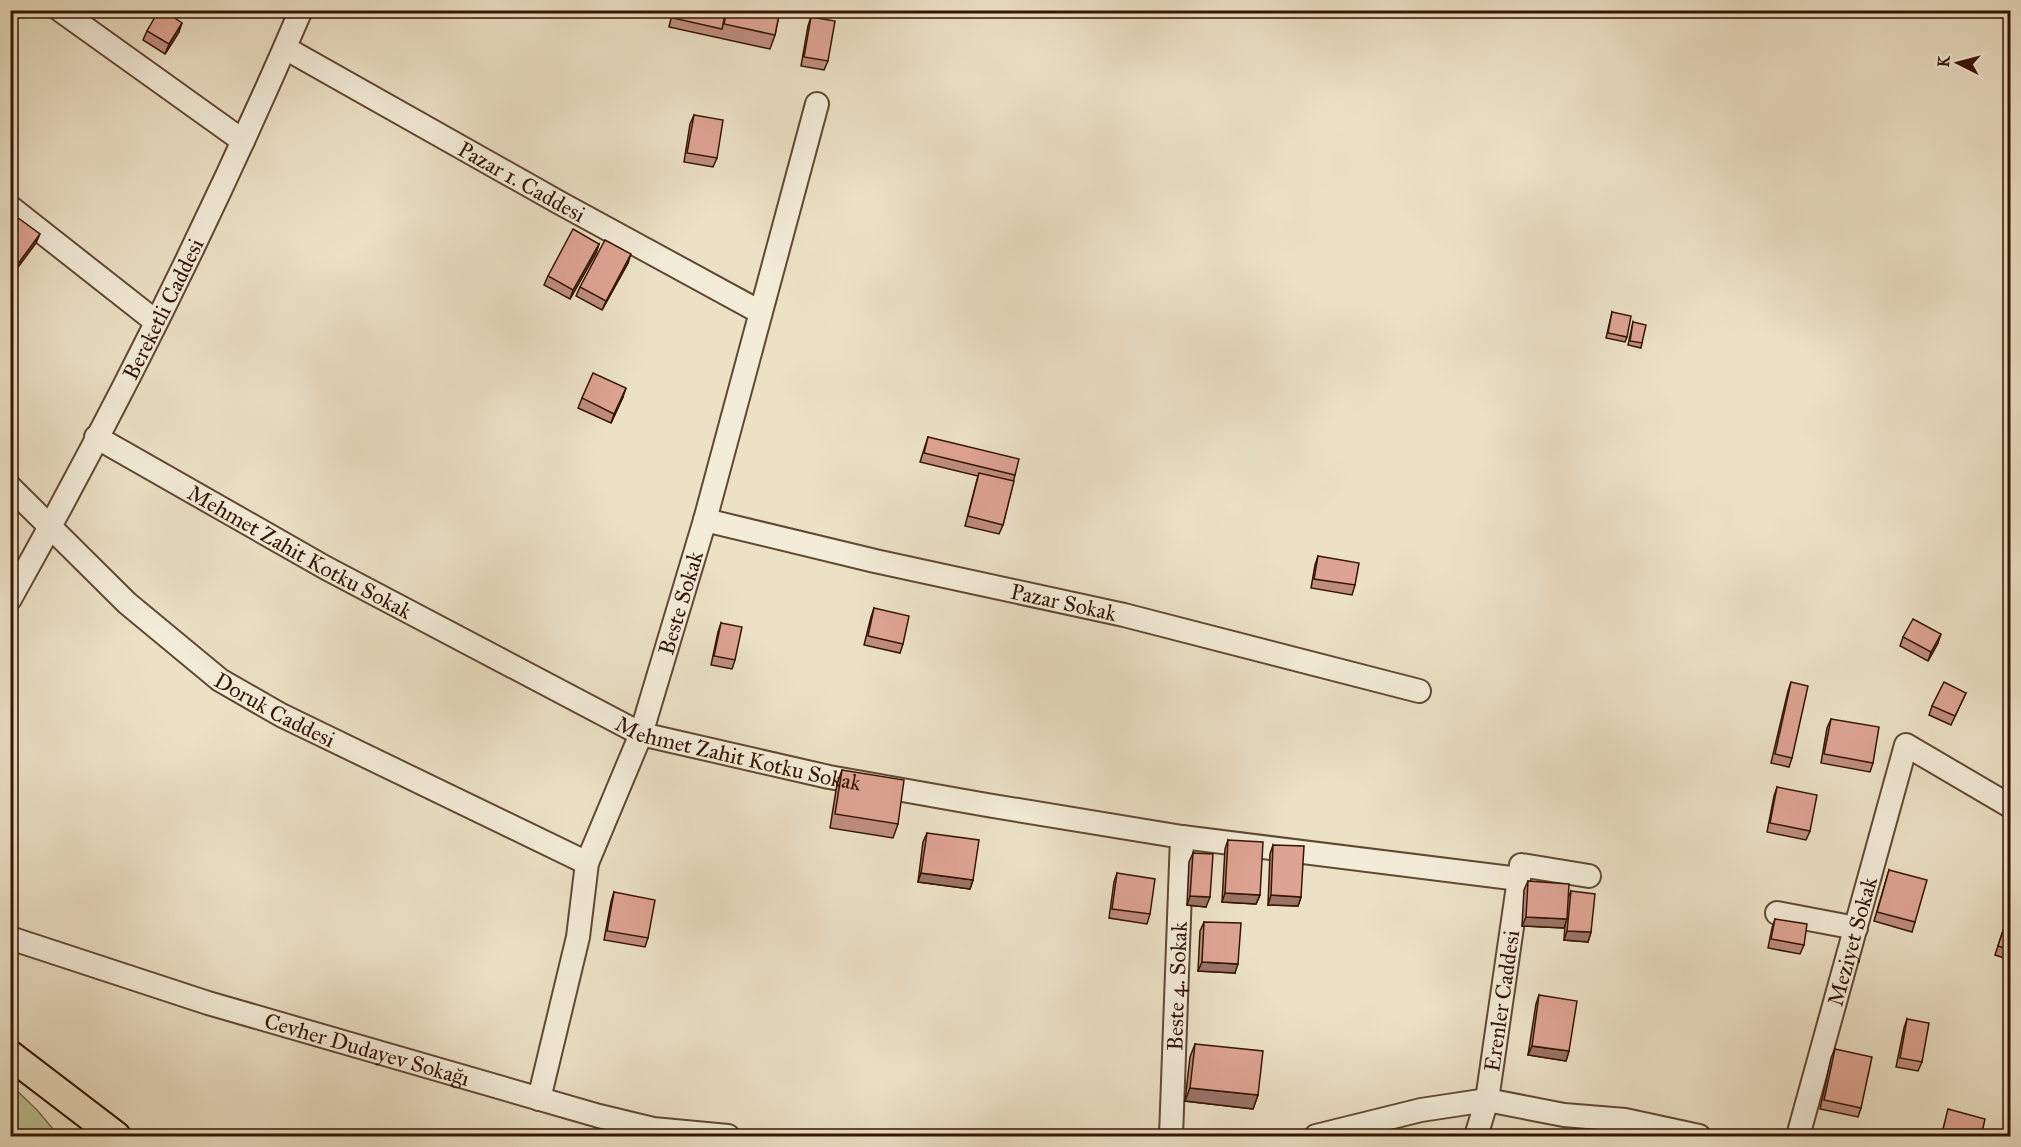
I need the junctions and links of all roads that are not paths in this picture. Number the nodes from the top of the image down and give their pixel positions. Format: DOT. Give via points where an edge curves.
graph roads {
  1 [pos="60,10"];
  2 [pos="302,10"];
  3 [pos="285,48"];
  4 [pos="817,104"];
  5 [pos="243,141"];
  6 [pos="10,207"];
  7 [pos="760,312"];
  8 [pos="155,321"];
  9 [pos="96,437"];
  10 [pos="10,487"];
  11 [pos="705,520"];
  12 [pos="51,526"];
  13 [pos="10,599"];
  14 [pos="1419,692"];
  15 [pos="641,734"];
  16 [pos="2010,806"];
  17 [pos="1182,837"];
  18 [pos="586,862"];
  19 [pos="1520,872"];
  20 [pos="1589,876"];
  21 [pos="1777,913"];
  22 [pos="1856,928"];
  23 [pos="10,938"];
  24 [pos="10,1055"];
  25 [pos="62,1095"];
  26 [pos="539,1099"];
  27 [pos="1487,1100"];
  28 [pos="652,1133"];
  29 [pos="89,1137"];
  30 [pos="116,1137"];
  31 [pos="728,1137"];
  32 [pos="1171,1137"];
  33 [pos="1316,1137"];
  34 [pos="1476,1137"];
  35 [pos="1699,1137"];
  36 [pos="1798,1137"];
  1 -- 5 [label="street"];
  2 -- 3 [label="street, Bereketli Caddesi"];
  3 -- 5 [label="street, Bereketli Caddesi"];
  3 -- 7 [label="street, Pazar 1. Caddesi"];
  4 -- 7 [label="street, Beste Sokak"];
  5 -- 8 [label="street, Bereketli Caddesi"];
  6 -- 8 [label="street"];
  7 -- 11 [label="street, Beste Sokak"];
  8 -- 9 [label="street, Bereketli Caddesi"];
  9 -- 12 [label="street, Bereketli Caddesi"];
  9 -- 15 [label="street, Mehmet Zahit Kotku Sokak" via="326,568"];
  10 -- 12 [label="street, Doruk Caddesi"];
  11 -- 14 [label="street, Pazar Sokak" via="1124,615"];
  11 -- 15 [label="street, Beste Sokak"];
  12 -- 13 [label="street, Bereketli Caddesi"];
  12 -- 18 [label="street, Doruk Caddesi" via="127,603 220,680 281,715"];
  15 -- 17 [label="street, Mehmet Zahit Kotku Sokak" via="829,777"];
  15 -- 18 [label="street, Beste Sokak"];
  16 -- 22 [label="street, Meziyet Sokak" via="1906,746"];
  17 -- 19 [label="street, Mehmet Zahit Kotku Sokak"];
  17 -- 32 [label="street, Beste 4. Sokak"];
  18 -- 26 [label="street, Beste Sokak" via="578,937"];
  19 -- 20 [label="street, Mehmet Zahit Kotku Sokak"];
  19 -- 27 [label="street, Erenler Caddesi"];
  21 -- 22 [label="street"];
  22 -- 36 [label="street, Meziyet Sokak"];
  23 -- 26 [label="street, Cevher Dudayev Sokağı" via="208,1003"];
  24 -- 25 [label="main road"];
  25 -- 29 [label="main road"];
  25 -- 30 [label="main road"];
  26 -- 28 [label="street, Cevher Dudayev Sokağı"];
  27 -- 33 [label="street" via="1421,1110"];
  27 -- 34 [label="street, Erenler Caddesi"];
  27 -- 35 [label="street" via="1564,1115 1625,1120"];
  28 -- 31 [label="street, Cevher Dudayev Sokağı"];
}
